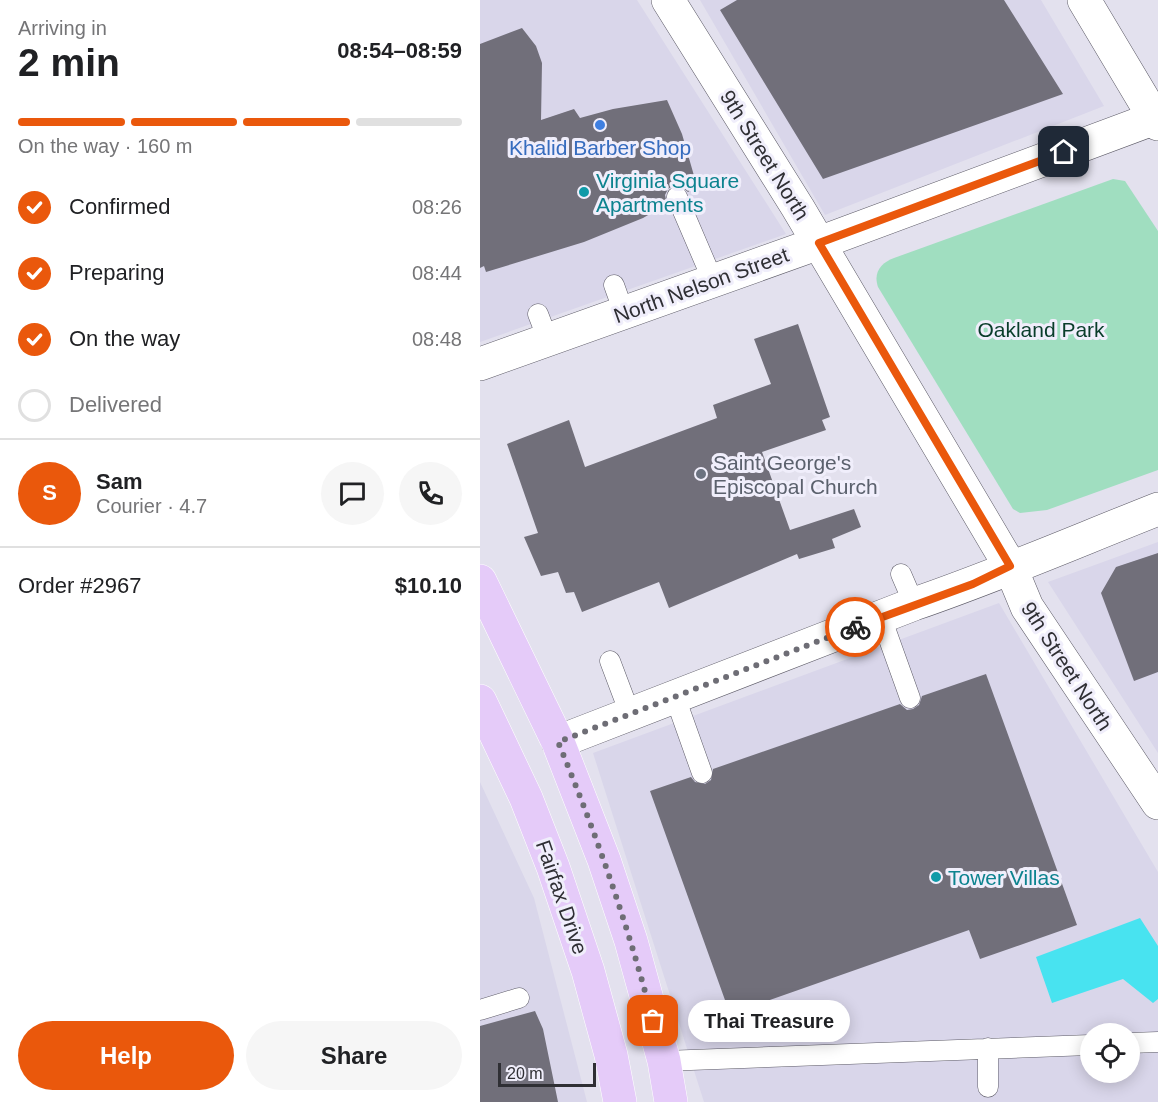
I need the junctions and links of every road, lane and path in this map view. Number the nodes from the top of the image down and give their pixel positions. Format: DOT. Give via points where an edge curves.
graph roads {
  1 [pos="668,0"];
  2 [pos="1084,0"];
  3 [pos="1157,120"];
  4 [pos="677,197"];
  5 [pos="819,243"];
  6 [pos="713,281"];
  7 [pos="480,364"];
  8 [pos="1158,509"];
  9 [pos="1010,566"];
  10 [pos="900,574"];
  11 [pos="480,581"];
  12 [pos="914,604"];
  13 [pos="881,616"];
  14 [pos="610,661"];
  15 [pos="675,697"];
  16 [pos="910,698"];
  17 [pos="480,701"];
  18 [pos="630,714"];
  19 [pos="558,742"];
  20 [pos="510,762"];
  21 [pos="702,772"];
  22 [pos="1158,803"];
  23 [pos="519,998"];
  24 [pos="480,1010"];
  25 [pos="1158,1042"];
  26 [pos="1140,1043"];
  27 [pos="1080,1045"];
  28 [pos="988,1048"];
  29 [pos="664,1061"];
  30 [pos="988,1087"];
  31 [pos="620,1102"];
  32 [pos="671,1102"];
  1 -- 5 [label="street, 9th Street North"];
  2 -- 3 [label="street"];
  3 -- 5 [label="street, North Nelson Street"];
  4 -- 6 [label="lane"];
  5 -- 6 [label="street, North Nelson Street"];
  5 -- 9 [label="street, 9th Street North"];
  6 -- 7 [label="street, North Nelson Street" via="619,299 543,327"];
  8 -- 9 [label="street"];
  9 -- 12 [label="street" via="973,584"];
  9 -- 22 [label="street, 9th Street North" via="1027,607"];
  10 -- 12 [label="lane"];
  11 -- 19 [label="main road"];
  12 -- 13 [label="street"];
  13 -- 15 [label="street"];
  13 -- 16 [label="lane"];
  14 -- 18 [label="lane"];
  15 -- 18 [label="street"];
  15 -- 21 [label="lane"];
  17 -- 20 [label="main road, Fairfax Drive"];
  18 -- 19 [label="street"];
  19 -- 20 [label="main road"];
  19 -- 29 [label="main road" via="632,941"];
  20 -- 31 [label="main road, Fairfax Drive" via="576,935 611,1055"];
  23 -- 24 [label="lane"];
  25 -- 26 [label="lane"];
  27 -- 28 [label="lane"];
  28 -- 29 [label="lane"];
  28 -- 30 [label="lane"];
  29 -- 32 [label="main road"];
}
